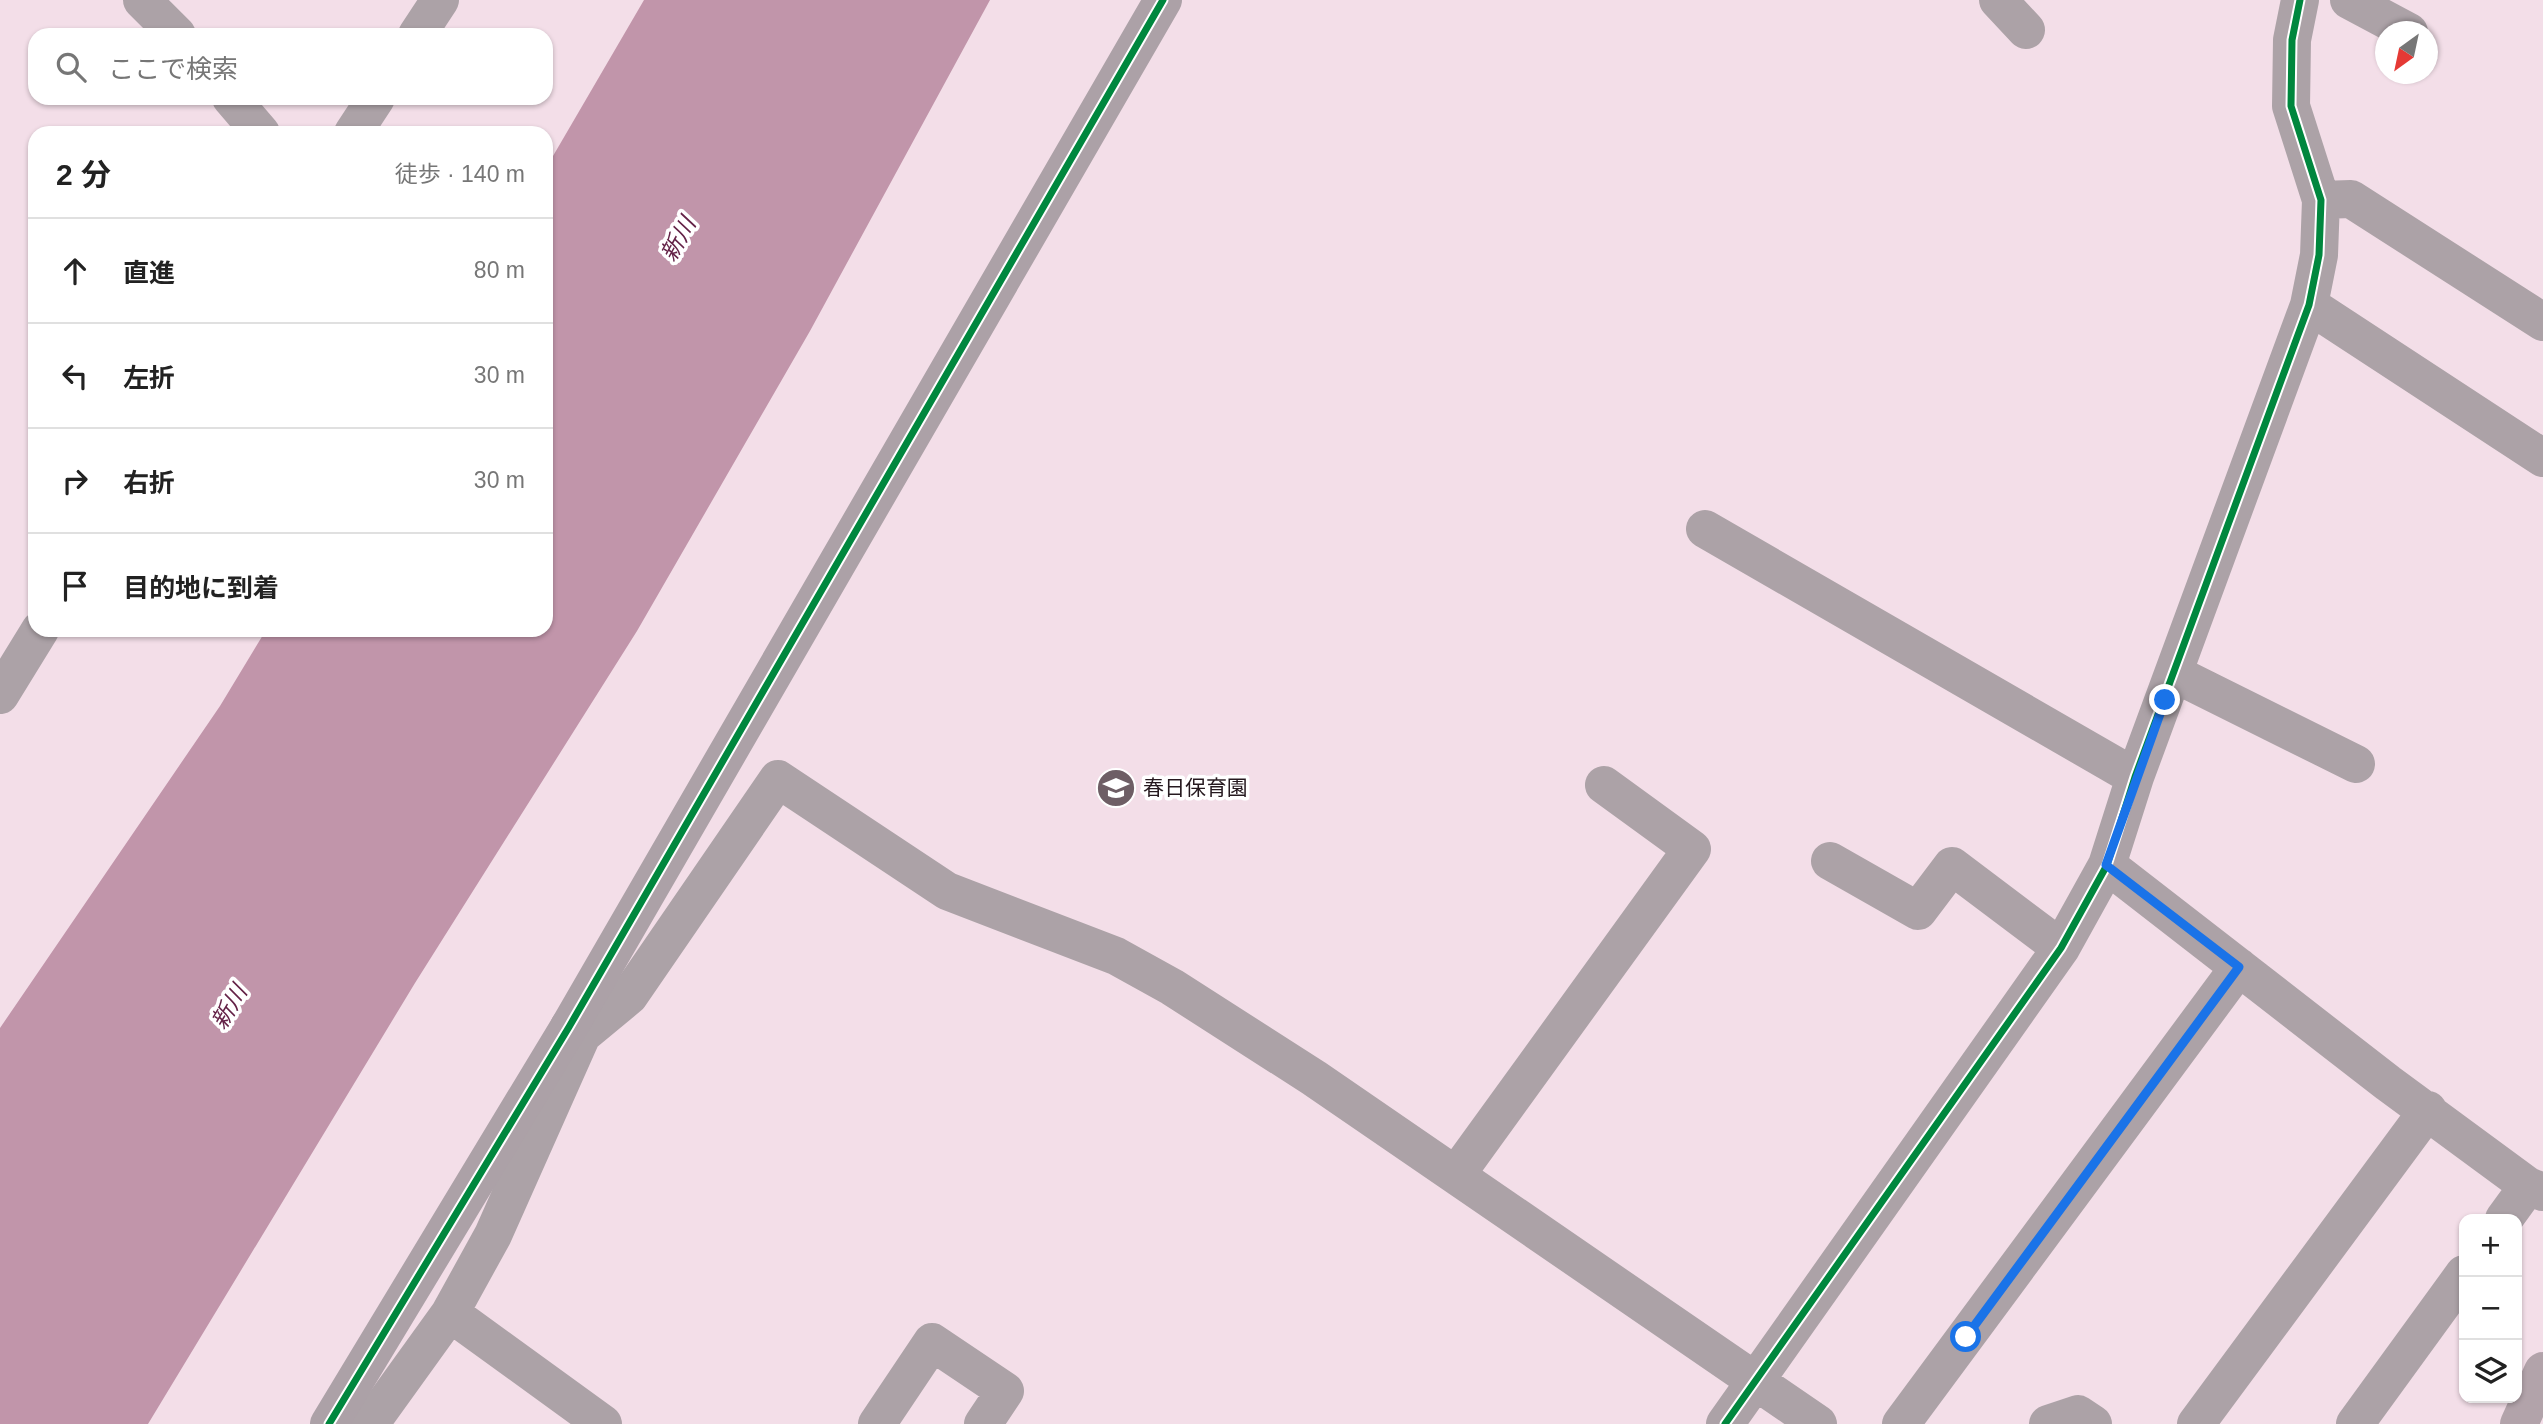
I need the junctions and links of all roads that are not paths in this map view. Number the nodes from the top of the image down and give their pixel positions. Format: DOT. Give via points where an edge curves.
graph roads {
  1 [pos="142,0"];
  2 [pos="440,0"];
  3 [pos="1163,0"];
  4 [pos="1998,0"];
  5 [pos="2300,0"];
  6 [pos="2349,0"];
  7 [pos="2389,21"];
  8 [pos="170,28"];
  9 [pos="422,28"];
  10 [pos="2026,30"];
  11 [pos="237,105"];
  12 [pos="371,105"];
  13 [pos="255,126"];
  14 [pos="358,126"];
  15 [pos="2321,200"];
  16 [pos="2309,306"];
  17 [pos="2539,309"];
  18 [pos="2539,449"];
  19 [pos="1705,529"];
  20 [pos="36,637"];
  21 [pos="2175,674"];
  22 [pos="0,695"];
  23 [pos="2356,764"];
  24 [pos="2135,777"];
  25 [pos="1604,785"];
  26 [pos="1830,861"];
  27 [pos="2106,865"];
  28 [pos="2061,948"];
  29 [pos="2239,967"];
  30 [pos="575,1031"];
  31 [pos="2428,1110"];
  32 [pos="1456,1175"];
  33 [pos="2536,1189"];
  34 [pos="2509,1214"];
  35 [pos="2462,1277"];
  36 [pos="450,1313"];
  37 [pos="2543,1371"];
  38 [pos="1757,1380"];
  39 [pos="329,1424"];
  40 [pos="370,1424"];
  41 [pos="603,1424"];
  42 [pos="877,1424"];
  43 [pos="983,1424"];
  44 [pos="1725,1424"];
  45 [pos="1818,1424"];
  46 [pos="1902,1424"];
  47 [pos="2048,1424"];
  48 [pos="2093,1424"];
  49 [pos="2196,1424"];
  50 [pos="2355,1424"];
  51 [pos="2519,1424"];
  1 -- 8 [label="street"];
  2 -- 9 [label="street"];
  3 -- 30 [label="street"];
  4 -- 10 [label="street"];
  5 -- 15 [label="street" via="2292,40 2291,106"];
  6 -- 7 [label="street"];
  11 -- 13 [label="street"];
  12 -- 14 [label="street"];
  15 -- 16 [label="street" via="2319,256"];
  15 -- 17 [label="street" via="2351,199"];
  16 -- 18 [label="street"];
  16 -- 21 [label="street"];
  19 -- 24 [label="street"];
  20 -- 22 [label="street"];
  21 -- 23 [label="street"];
  21 -- 24 [label="street"];
  24 -- 27 [label="street"];
  25 -- 32 [label="street" via="1692,849"];
  26 -- 28 [label="street" via="1918,911 1952,866"];
  27 -- 28 [label="street"];
  27 -- 29 [label="street"];
  28 -- 38 [label="street"];
  29 -- 31 [label="street"];
  29 -- 46 [label="street"];
  30 -- 32 [label="street" via="629,996 778,779 947,891 1116,956 1171,987"];
  30 -- 36 [label="street" via="493,1235"];
  30 -- 39 [label="street"];
  31 -- 33 [label="street"];
  31 -- 49 [label="street"];
  32 -- 38 [label="street"];
  33 -- 34 [label="street"];
  35 -- 50 [label="street"];
  36 -- 40 [label="street"];
  36 -- 41 [label="street"];
  37 -- 51 [label="main road"];
  38 -- 44 [label="street"];
  38 -- 45 [label="street"];
  42 -- 43 [label="street" via="932,1342 1006,1391"];
  47 -- 48 [label="street" via="2078,1414"];
}
